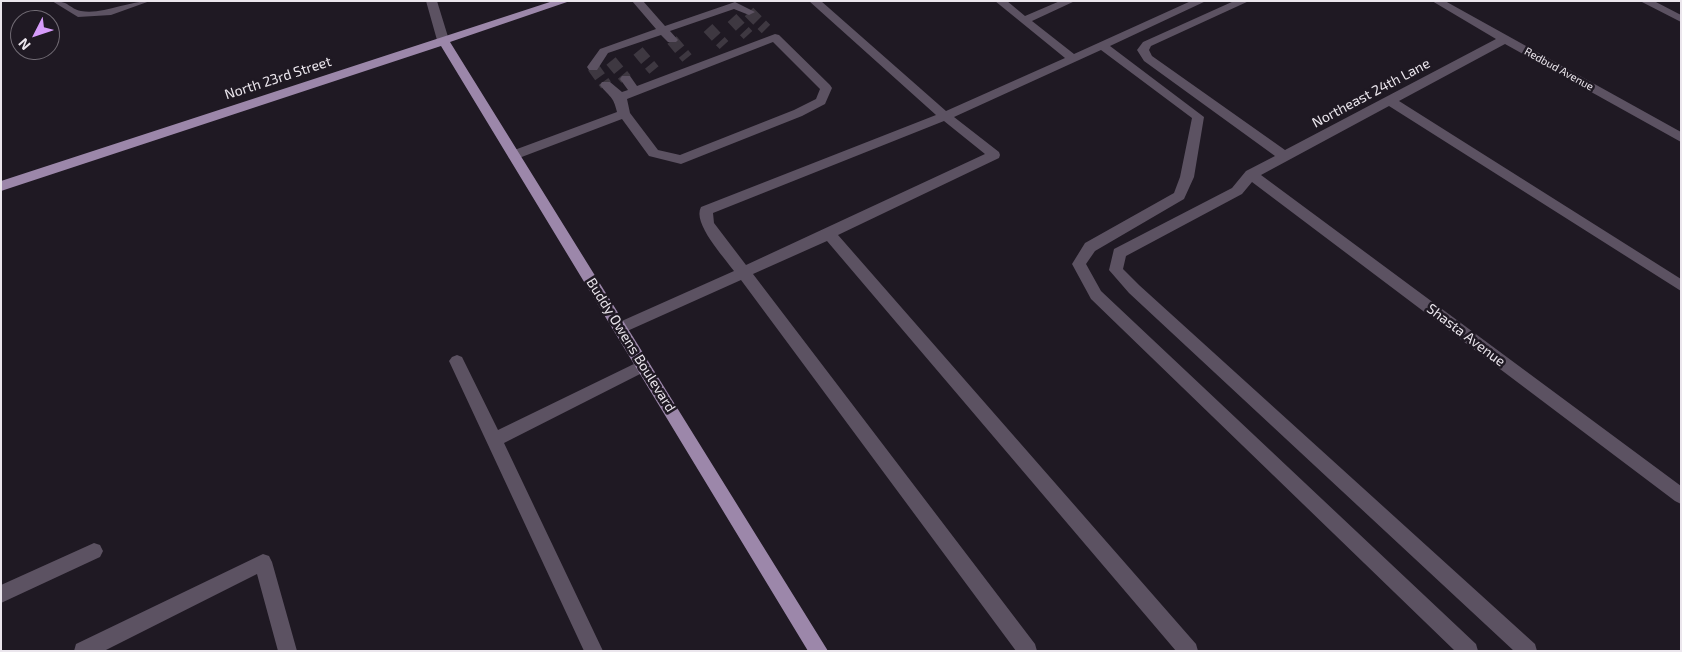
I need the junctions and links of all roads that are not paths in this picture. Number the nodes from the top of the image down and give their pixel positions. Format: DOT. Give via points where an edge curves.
graph roads {
  1 [pos="57,1"];
  2 [pos="145,1"];
  3 [pos="431,1"];
  4 [pos="565,1"];
  5 [pos="637,1"];
  6 [pos="814,1"];
  7 [pos="1000,1"];
  8 [pos="1070,1"];
  9 [pos="1201,1"];
  10 [pos="1244,1"];
  11 [pos="1437,1"];
  12 [pos="1644,1"];
  13 [pos="722,9"];
  14 [pos="749,12"];
  15 [pos="699,17"];
  16 [pos="732,18"];
  17 [pos="1681,19"];
  18 [pos="1024,20"];
  19 [pos="708,28"];
  20 [pos="663,30"];
  21 [pos="1505,38"];
  22 [pos="442,40"];
  23 [pos="672,40"];
  24 [pos="631,42"];
  25 [pos="1101,45"];
  26 [pos="638,51"];
  27 [pos="604,52"];
  28 [pos="1072,58"];
  29 [pos="611,61"];
  30 [pos="592,67"];
  31 [pos="654,70"];
  32 [pos="626,79"];
  33 [pos="663,80"];
  34 [pos="606,85"];
  35 [pos="635,91"];
  36 [pos="620,97"];
  37 [pos="1389,100"];
  38 [pos="624,114"];
  39 [pos="945,116"];
  40 [pos="1681,138"];
  41 [pos="514,155"];
  42 [pos="1284,156"];
  43 [pos="1251,174"];
  44 [pos="1,186"];
  45 [pos="829,234"];
  46 [pos="744,273"];
  47 [pos="1681,286"];
  48 [pos="620,328"];
  49 [pos="458,361"];
  50 [pos="643,366"];
  51 [pos="494,440"];
  52 [pos="1681,496"];
  53 [pos="94,551"];
  54 [pos="1,594"];
  55 [pos="83,651"];
  56 [pos="288,651"];
  57 [pos="594,651"];
  58 [pos="819,651"];
  59 [pos="1028,651"];
  60 [pos="1189,651"];
  61 [pos="1469,651"];
  62 [pos="1528,651"];
  1 -- 2 [label="street" via="78,14 111,12"];
  3 -- 22 [label="street"];
  4 -- 22 [label="main road, North 23rd Street"];
  5 -- 20 [label="street"];
  6 -- 39 [label="street"];
  7 -- 18 [label="street"];
  8 -- 18 [label="street"];
  9 -- 25 [label="street"];
  10 -- 42 [label="street" via="1147,44 1144,50 1148,58"];
  11 -- 21 [label="street, Redbud Avenue"];
  12 -- 17 [label="street"];
  13 -- 14 [label="street" via="735,5"];
  13 -- 15 [label="street"];
  13 -- 16 [label="street"];
  15 -- 19 [label="street"];
  15 -- 20 [label="street"];
  18 -- 28 [label="street"];
  20 -- 23 [label="street"];
  20 -- 24 [label="street"];
  21 -- 37 [label="street, Northeast 24th Lane"];
  21 -- 40 [label="street, Redbud Avenue"];
  22 -- 41 [label="main road, Buddy Owens Boulevard"];
  22 -- 44 [label="main road, North 23rd Street"];
  24 -- 26 [label="street"];
  24 -- 27 [label="street"];
  25 -- 28 [label="street"];
  25 -- 61 [label="street" via="1198,117 1187,177 1179,196 1090,247 1079,264 1096,295"];
  27 -- 29 [label="street"];
  27 -- 30 [label="street"];
  28 -- 39 [label="street"];
  31 -- 33 [label="street"];
  32 -- 35 [label="street"];
  33 -- 35 [label="street"];
  33 -- 38 [label="street" via="691,63 770,33 826,88 821,101 798,113 681,160 654,153"];
  34 -- 36 [label="street"];
  35 -- 36 [label="street"];
  36 -- 38 [label="street"];
  37 -- 42 [label="street, Northeast 24th Lane"];
  37 -- 47 [label="street"];
  38 -- 41 [label="street"];
  39 -- 45 [label="street" via="994,155"];
  39 -- 46 [label="street" via="706,210 707,224"];
  41 -- 48 [label="main road, Buddy Owens Boulevard"];
  42 -- 43 [label="street, Northeast 24th Lane"];
  43 -- 52 [label="street, Shasta Avenue"];
  43 -- 62 [label="street, Northeast 24th Lane" via="1237,190 1119,253 1116,270"];
  45 -- 46 [label="street"];
  45 -- 60 [label="street"];
  46 -- 48 [label="street"];
  46 -- 59 [label="street"];
  48 -- 50 [label="main road, Buddy Owens Boulevard"];
  49 -- 51 [label="street"];
  50 -- 51 [label="street"];
  50 -- 58 [label="main road, Buddy Owens Boulevard"];
  51 -- 57 [label="street"];
  53 -- 54 [label="street"];
  55 -- 56 [label="street" via="264,562"];
}
